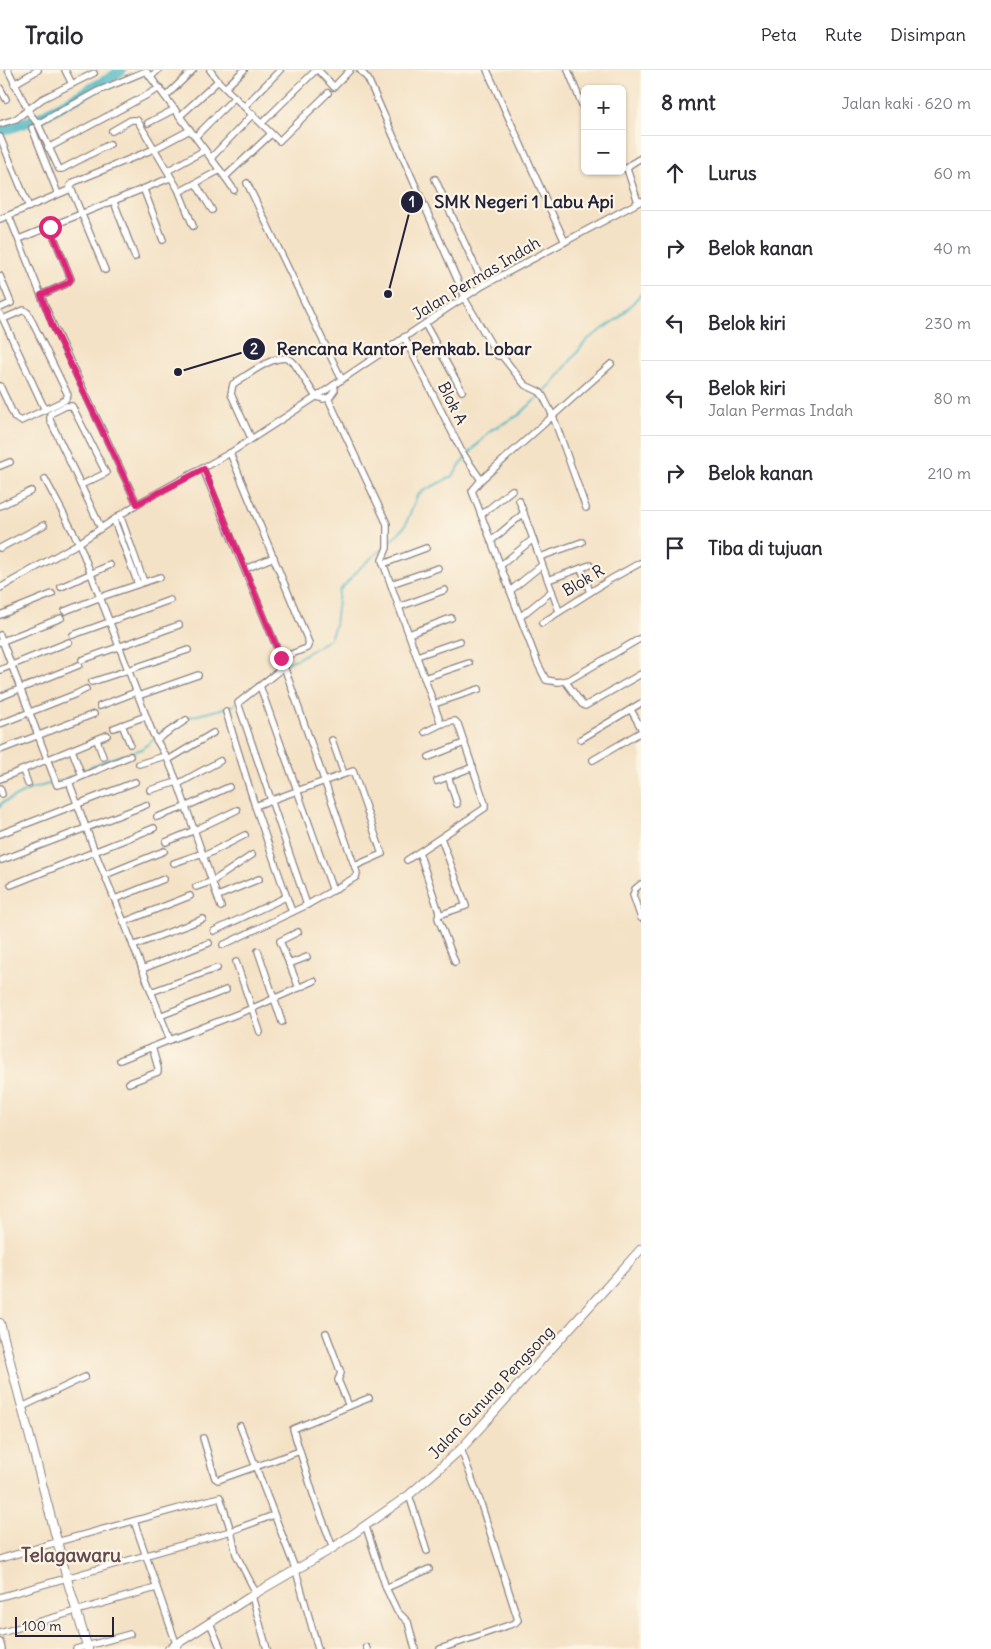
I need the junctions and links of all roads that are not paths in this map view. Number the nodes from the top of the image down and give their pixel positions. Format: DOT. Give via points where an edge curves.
graph roads {
  1 [pos="8,70"];
  2 [pos="38,70"];
  3 [pos="65,70"];
  4 [pos="146,70"];
  5 [pos="158,70"];
  6 [pos="192,70"];
  7 [pos="210,70"];
  8 [pos="244,70"];
  9 [pos="280,70"];
  10 [pos="317,70"];
  11 [pos="350,70"];
  12 [pos="360,70"];
  13 [pos="487,70"];
  14 [pos="568,70"];
  15 [pos="94,73"];
  16 [pos="151,77"];
  17 [pos="218,81"];
  18 [pos="14,84"];
  19 [pos="72,84"];
  20 [pos="0,88"];
  21 [pos="160,88"];
  22 [pos="225,88"];
  23 [pos="328,93"];
  24 [pos="166,96"];
  25 [pos="235,97"];
  26 [pos="6,99"];
  27 [pos="581,102"];
  28 [pos="245,106"];
  29 [pos="175,109"];
  30 [pos="29,112"];
  31 [pos="253,114"];
  32 [pos="180,116"];
  33 [pos="37,123"];
  34 [pos="148,123"];
  35 [pos="262,123"];
  36 [pos="0,124"];
  37 [pos="32,128"];
  38 [pos="190,130"];
  39 [pos="112,131"];
  40 [pos="271,134"];
  41 [pos="196,136"];
  42 [pos="0,137"];
  43 [pos="110,144"];
  44 [pos="48,148"];
  45 [pos="156,148"];
  46 [pos="206,150"];
  47 [pos="211,158"];
  48 [pos="641,158"];
  49 [pos="626,167"];
  50 [pos="169,170"];
  51 [pos="220,170"];
  52 [pos="626,170"];
  53 [pos="225,177"];
  54 [pos="170,178"];
  55 [pos="435,179"];
  56 [pos="247,183"];
  57 [pos="196,184"];
  58 [pos="71,188"];
  59 [pos="144,190"];
  60 [pos="183,190"];
  61 [pos="234,190"];
  62 [pos="58,194"];
  63 [pos="114,202"];
  64 [pos="640,202"];
  65 [pos="28,207"];
  66 [pos="212,210"];
  67 [pos="83,215"];
  68 [pos="9,216"];
  69 [pos="0,219"];
  70 [pos="193,226"];
  71 [pos="50,227"];
  72 [pos="19,240"];
  73 [pos="163,240"];
  74 [pos="565,242"];
  75 [pos="135,257"];
  76 [pos="105,270"];
  77 [pos="0,276"];
  78 [pos="484,285"];
  79 [pos="41,295"];
  80 [pos="464,298"];
  81 [pos="0,308"];
  82 [pos="1,317"];
  83 [pos="425,324"];
  84 [pos="404,337"];
  85 [pos="611,364"];
  86 [pos="342,380"];
  87 [pos="334,385"];
  88 [pos="0,386"];
  89 [pos="462,391"];
  90 [pos="316,397"];
  91 [pos="328,398"];
  92 [pos="45,410"];
  93 [pos="554,416"];
  94 [pos="251,438"];
  95 [pos="230,453"];
  96 [pos="10,462"];
  97 [pos="0,466"];
  98 [pos="204,469"];
  99 [pos="46,479"];
  100 [pos="481,480"];
  101 [pos="81,485"];
  102 [pos="512,490"];
  103 [pos="31,491"];
  104 [pos="519,500"];
  105 [pos="137,504"];
  106 [pos="0,506"];
  107 [pos="586,508"];
  108 [pos="524,513"];
  109 [pos="120,515"];
  110 [pos="481,515"];
  111 [pos="114,520"];
  112 [pos="44,525"];
  113 [pos="102,528"];
  114 [pos="533,539"];
  115 [pos="491,541"];
  116 [pos="582,542"];
  117 [pos="78,543"];
  118 [pos="0,548"];
  119 [pos="426,548"];
  120 [pos="274,557"];
  121 [pos="540,557"];
  122 [pos="640,563"];
  123 [pos="383,564"];
  124 [pos="110,565"];
  125 [pos="542,565"];
  126 [pos="590,565"];
  127 [pos="500,566"];
  128 [pos="438,568"];
  129 [pos="581,568"];
  130 [pos="244,569"];
  131 [pos="91,574"];
  132 [pos="160,576"];
  133 [pos="548,580"];
  134 [pos="141,583"];
  135 [pos="391,584"];
  136 [pos="0,588"];
  137 [pos="61,588"];
  138 [pos="445,590"];
  139 [pos="510,591"];
  140 [pos="552,591"];
  141 [pos="590,592"];
  142 [pos="52,594"];
  143 [pos="101,597"];
  144 [pos="170,600"];
  145 [pos="399,607"];
  146 [pos="65,611"];
  147 [pos="559,611"];
  148 [pos="0,615"];
  149 [pos="520,617"];
  150 [pos="61,618"];
  151 [pos="451,618"];
  152 [pos="110,623"];
  153 [pos="542,623"];
  154 [pos="179,625"];
  155 [pos="408,634"];
  156 [pos="0,635"];
  157 [pos="73,635"];
  158 [pos="641,638"];
  159 [pos="460,641"];
  160 [pos="1,642"];
  161 [pos="69,642"];
  162 [pos="118,647"];
  163 [pos="188,650"];
  164 [pos="417,656"];
  165 [pos="283,662"];
  166 [pos="469,663"];
  167 [pos="11,665"];
  168 [pos="0,670"];
  169 [pos="128,670"];
  170 [pos="641,674"];
  171 [pos="198,675"];
  172 [pos="424,678"];
  173 [pos="565,681"];
  174 [pos="92,682"];
  175 [pos="260,686"];
  176 [pos="478,688"];
  177 [pos="86,689"];
  178 [pos="20,690"];
  179 [pos="137,694"];
  180 [pos="0,697"];
  181 [pos="641,703"];
  182 [pos="434,704"];
  183 [pos="100,706"];
  184 [pos="630,710"];
  185 [pos="226,712"];
  186 [pos="29,713"];
  187 [pos="94,714"];
  188 [pos="146,716"];
  189 [pos="186,720"];
  190 [pos="0,724"];
  191 [pos="441,724"];
  192 [pos="122,725"];
  193 [pos="114,728"];
  194 [pos="641,728"];
  195 [pos="425,732"];
  196 [pos="641,732"];
  197 [pos="213,734"];
  198 [pos="107,735"];
  199 [pos="38,736"];
  200 [pos="155,737"];
  201 [pos="581,739"];
  202 [pos="97,740"];
  203 [pos="332,740"];
  204 [pos="464,743"];
  205 [pos="130,744"];
  206 [pos="0,750"];
  207 [pos="72,750"];
  208 [pos="130,756"];
  209 [pos="103,757"];
  210 [pos="429,757"];
  211 [pos="166,758"];
  212 [pos="593,760"];
  213 [pos="47,761"];
  214 [pos="220,761"];
  215 [pos="139,764"];
  216 [pos="473,767"];
  217 [pos="23,770"];
  218 [pos="81,772"];
  219 [pos="344,774"];
  220 [pos="448,776"];
  221 [pos="0,779"];
  222 [pos="325,781"];
  223 [pos="437,781"];
  224 [pos="69,782"];
  225 [pos="134,782"];
  226 [pos="178,783"];
  227 [pos="28,784"];
  228 [pos="229,787"];
  229 [pos="150,790"];
  230 [pos="298,791"];
  231 [pos="271,800"];
  232 [pos="78,804"];
  233 [pos="457,804"];
  234 [pos="146,805"];
  235 [pos="255,806"];
  236 [pos="186,807"];
  237 [pos="236,810"];
  238 [pos="157,817"];
  239 [pos="154,828"];
  240 [pos="86,829"];
  241 [pos="195,830"];
  242 [pos="0,834"];
  243 [pos="245,835"];
  244 [pos="441,838"];
  245 [pos="166,842"];
  246 [pos="95,852"];
  247 [pos="164,852"];
  248 [pos="419,852"];
  249 [pos="203,855"];
  250 [pos="252,856"];
  251 [pos="2,860"];
  252 [pos="407,860"];
  253 [pos="174,864"];
  254 [pos="355,866"];
  255 [pos="105,875"];
  256 [pos="259,878"];
  257 [pos="164,879"];
  258 [pos="213,880"];
  259 [pos="641,884"];
  260 [pos="11,885"];
  261 [pos="196,887"];
  262 [pos="333,891"];
  263 [pos="190,896"];
  264 [pos="218,896"];
  265 [pos="286,897"];
  266 [pos="114,899"];
  267 [pos="307,905"];
  268 [pos="221,907"];
  269 [pos="292,912"];
  270 [pos="438,915"];
  271 [pos="641,918"];
  272 [pos="203,919"];
  273 [pos="124,922"];
  274 [pos="214,931"];
  275 [pos="298,932"];
  276 [pos="209,943"];
  277 [pos="222,945"];
  278 [pos="133,946"];
  279 [pos="258,951"];
  280 [pos="307,958"];
  281 [pos="236,962"];
  282 [pos="455,962"];
  283 [pos="289,964"];
  284 [pos="217,968"];
  285 [pos="142,969"];
  286 [pos="314,981"];
  287 [pos="299,988"];
  288 [pos="226,990"];
  289 [pos="151,992"];
  290 [pos="275,999"];
  291 [pos="253,1008"];
  292 [pos="160,1016"];
  293 [pos="282,1022"];
  294 [pos="260,1032"];
  295 [pos="170,1040"];
  296 [pos="152,1047"];
  297 [pos="120,1060"];
  298 [pos="129,1083"];
  299 [pos="641,1249"];
  300 [pos="0,1323"];
  301 [pos="326,1333"];
  302 [pos="85,1377"];
  303 [pos="369,1398"];
  304 [pos="349,1406"];
  305 [pos="22,1407"];
  306 [pos="240,1426"];
  307 [pos="203,1438"];
  308 [pos="461,1448"];
  309 [pos="300,1451"];
  310 [pos="256,1467"];
  311 [pos="409,1495"];
  312 [pos="274,1515"];
  313 [pos="134,1521"];
  314 [pos="366,1527"];
  315 [pos="231,1532"];
  316 [pos="57,1542"];
  317 [pos="333,1548"];
  318 [pos="427,1551"];
  319 [pos="146,1557"];
  320 [pos="0,1559"];
  321 [pos="429,1569"];
  322 [pos="296,1571"];
  323 [pos="67,1578"];
  324 [pos="156,1588"];
  325 [pos="386,1588"];
  326 [pos="254,1595"];
  327 [pos="0,1597"];
  328 [pos="77,1611"];
  329 [pos="210,1622"];
  330 [pos="0,1633"];
  331 [pos="130,1634"];
  332 [pos="0,1642"];
  333 [pos="88,1648"];
  334 [pos="174,1648"];
  335 [pos="2,1649"];
  336 [pos="76,1649"];
  337 [pos="221,1649"];
  338 [pos="267,1649"];
  339 [pos="318,1649"];
  340 [pos="415,1649"];
  341 [pos="440,1649"];
  1 -- 18 [label="street"];
  2 -- 18 [label="street"];
  3 -- 19 [label="street"];
  4 -- 16 [label="street"];
  4 -- 33 [label="street"];
  5 -- 16 [label="street"];
  6 -- 24 [label="street"];
  7 -- 17 [label="street"];
  8 -- 22 [label="street"];
  9 -- 28 [label="street"];
  10 -- 11 [label="street" via="334,87"];
  10 -- 35 [label="street"];
  12 -- 80 [label="street" via="368,79"];
  13 -- 74 [label="street"];
  14 -- 27 [label="street"];
  15 -- 19 [label="street"];
  16 -- 21 [label="street"];
  17 -- 22 [label="street"];
  17 -- 32 [label="street"];
  18 -- 30 [label="street"];
  19 -- 30 [label="street" via="42,99"];
  20 -- 26 [label="street"];
  21 -- 24 [label="street"];
  21 -- 44 [label="street"];
  22 -- 25 [label="street"];
  23 -- 40 [label="street" via="282,141"];
  24 -- 29 [label="street"];
  25 -- 28 [label="street"];
  25 -- 41 [label="street"];
  28 -- 31 [label="street"];
  29 -- 32 [label="street"];
  29 -- 34 [label="street"];
  30 -- 33 [label="street"];
  30 -- 36 [label="street"];
  31 -- 35 [label="street"];
  31 -- 47 [label="street"];
  32 -- 38 [label="street"];
  33 -- 44 [label="street"];
  35 -- 40 [label="street"];
  37 -- 62 [label="street"];
  38 -- 41 [label="street"];
  38 -- 45 [label="street"];
  39 -- 45 [label="street" via="137,120"];
  40 -- 53 [label="street"];
  41 -- 46 [label="street"];
  42 -- 65 [label="street"];
  43 -- 44 [label="street" via="62,170"];
  45 -- 54 [label="street"];
  45 -- 58 [label="street" via="74,182"];
  46 -- 47 [label="street"];
  46 -- 50 [label="street"];
  47 -- 51 [label="street"];
  48 -- 49 [label="street"];
  51 -- 53 [label="street"];
  51 -- 57 [label="street"];
  52 -- 64 [label="street"];
  53 -- 61 [label="street"];
  54 -- 59 [label="street"];
  54 -- 70 [label="street"];
  55 -- 78 [label="street"];
  56 -- 86 [label="street"];
  57 -- 60 [label="street"];
  57 -- 66 [label="street"];
  58 -- 62 [label="street"];
  58 -- 67 [label="street"];
  59 -- 63 [label="street"];
  59 -- 73 [label="street"];
  62 -- 65 [label="street"];
  63 -- 67 [label="street"];
  63 -- 75 [label="street"];
  64 -- 74 [label="street, Jalan Permas Indah"];
  65 -- 68 [label="street"];
  67 -- 71 [label="street"];
  67 -- 76 [label="street"];
  68 -- 69 [label="street"];
  68 -- 72 [label="street"];
  71 -- 72 [label="street"];
  71 -- 79 [label="street" via="71,279"];
  72 -- 79 [label="street"];
  74 -- 78 [label="street, Jalan Permas Indah"];
  77 -- 81 [label="street" via="11,303"];
  78 -- 80 [label="street, Jalan Permas Indah"];
  79 -- 105 [label="street" via="52,325"];
  80 -- 83 [label="street, Jalan Permas Indah"];
  80 -- 93 [label="street" via="498,356 502,356 525,385 542,394"];
  82 -- 92 [label="street"];
  82 -- 92 [label="street" via="24,310 28,313 68,395 65,400"];
  83 -- 84 [label="street, Jalan Permas Indah"];
  83 -- 89 [label="street"];
  84 -- 86 [label="street, Jalan Permas Indah"];
  84 -- 100 [label="street, Blok A" via="462,452"];
  85 -- 93 [label="street"];
  86 -- 87 [label="street, Jalan Permas Indah"];
  87 -- 90 [label="street, Jalan Permas Indah"];
  87 -- 91 [label="street" via="334,392"];
  88 -- 92 [label="street" via="15,418 21,421"];
  90 -- 91 [label="street"];
  90 -- 94 [label="street, Jalan Permas Indah"];
  90 -- 94 [label="street" via="290,358 271,360 233,384 231,394"];
  91 -- 123 [label="street" via="387,524"];
  93 -- 100 [label="street"];
  93 -- 107 [label="street"];
  94 -- 95 [label="street, Jalan Permas Indah"];
  95 -- 98 [label="street, Jalan Permas Indah"];
  95 -- 120 [label="street"];
  96 -- 97 [label="street"];
  98 -- 105 [label="street, Jalan Permas Indah"];
  98 -- 130 [label="street"];
  99 -- 117 [label="street"];
  100 -- 110 [label="street" via="472,491"];
  101 -- 101 [label="street" via="50,420 50,414 66,406 72,406 106,474"];
  101 -- 113 [label="street"];
  102 -- 110 [label="street"];
  103 -- 106 [label="street"];
  104 -- 108 [label="street"];
  105 -- 109 [label="street, Jalan Permas Indah"];
  108 -- 114 [label="street"];
  108 -- 115 [label="street"];
  109 -- 111 [label="street, Jalan Permas Indah"];
  109 -- 134 [label="street"];
  110 -- 115 [label="street"];
  111 -- 113 [label="street, Jalan Permas Indah"];
  111 -- 134 [label="street"];
  112 -- 118 [label="street"];
  113 -- 117 [label="street, Jalan Permas Indah"];
  114 -- 121 [label="street"];
  114 -- 127 [label="street"];
  115 -- 127 [label="street"];
  116 -- 121 [label="street"];
  117 -- 131 [label="street"];
  117 -- 136 [label="street, Jalan Permas Indah"];
  119 -- 123 [label="street"];
  120 -- 130 [label="street"];
  120 -- 165 [label="street" via="310,643"];
  121 -- 125 [label="street"];
  122 -- 141 [label="street, Blok R"];
  123 -- 135 [label="street"];
  124 -- 131 [label="street"];
  125 -- 133 [label="street"];
  125 -- 139 [label="street"];
  126 -- 129 [label="street"];
  127 -- 139 [label="street"];
  128 -- 135 [label="street"];
  129 -- 133 [label="street"];
  129 -- 141 [label="street"];
  130 -- 165 [label="street"];
  131 -- 137 [label="street"];
  131 -- 143 [label="street"];
  132 -- 134 [label="street"];
  133 -- 140 [label="street"];
  134 -- 143 [label="street"];
  135 -- 145 [label="street"];
  138 -- 145 [label="street"];
  139 -- 149 [label="street"];
  140 -- 147 [label="street"];
  140 -- 149 [label="street"];
  141 -- 147 [label="street, Blok R"];
  142 -- 148 [label="street"];
  143 -- 146 [label="street"];
  143 -- 152 [label="street"];
  144 -- 152 [label="street"];
  145 -- 155 [label="street"];
  147 -- 153 [label="street, Blok R"];
  149 -- 173 [label="street" via="544,678 551,682"];
  150 -- 160 [label="street"];
  151 -- 155 [label="street"];
  152 -- 157 [label="street"];
  152 -- 162 [label="street"];
  154 -- 162 [label="street"];
  155 -- 164 [label="street"];
  156 -- 160 [label="street"];
  158 -- 173 [label="street"];
  159 -- 164 [label="street"];
  160 -- 167 [label="street"];
  161 -- 167 [label="street"];
  162 -- 169 [label="street"];
  162 -- 178 [label="street"];
  163 -- 169 [label="street"];
  164 -- 172 [label="street"];
  165 -- 175 [label="street"];
  165 -- 222 [label="street"];
  166 -- 172 [label="street"];
  167 -- 168 [label="street"];
  167 -- 178 [label="street"];
  169 -- 174 [label="street"];
  169 -- 179 [label="street"];
  170 -- 173 [label="street" via="585,706"];
  171 -- 179 [label="street"];
  172 -- 182 [label="street"];
  175 -- 230 [label="street"];
  175 -- 231 [label="street" via="238,703"];
  176 -- 182 [label="street"];
  177 -- 186 [label="street"];
  178 -- 180 [label="street"];
  178 -- 186 [label="street"];
  179 -- 183 [label="street"];
  179 -- 188 [label="street"];
  181 -- 184 [label="street"];
  182 -- 191 [label="street"];
  184 -- 194 [label="street"];
  184 -- 201 [label="street"];
  185 -- 235 [label="street"];
  186 -- 190 [label="street"];
  186 -- 199 [label="street"];
  187 -- 199 [label="street"];
  188 -- 192 [label="street"];
  188 -- 200 [label="street"];
  189 -- 200 [label="street"];
  191 -- 195 [label="street"];
  191 -- 204 [label="street" via="455,721"];
  192 -- 193 [label="street"];
  192 -- 205 [label="street"];
  196 -- 212 [label="street"];
  197 -- 211 [label="street"];
  198 -- 202 [label="street"];
  199 -- 206 [label="street"];
  199 -- 213 [label="street"];
  200 -- 211 [label="street"];
  202 -- 207 [label="street"];
  202 -- 209 [label="street"];
  203 -- 219 [label="street"];
  204 -- 210 [label="street"];
  204 -- 216 [label="street"];
  207 -- 213 [label="street"];
  207 -- 218 [label="street"];
  208 -- 218 [label="street"];
  211 -- 215 [label="street"];
  211 -- 226 [label="street"];
  213 -- 217 [label="street"];
  213 -- 224 [label="street" via="55,782"];
  214 -- 226 [label="street"];
  216 -- 220 [label="street"];
  216 -- 244 [label="street" via="485,808"];
  217 -- 221 [label="street"];
  217 -- 227 [label="street"];
  218 -- 224 [label="street"];
  219 -- 222 [label="street"];
  219 -- 254 [label="street" via="354,772 382,854"];
  220 -- 223 [label="street"];
  220 -- 233 [label="street"];
  222 -- 230 [label="street"];
  222 -- 254 [label="street"];
  224 -- 232 [label="street"];
  225 -- 232 [label="street"];
  226 -- 229 [label="street"];
  226 -- 236 [label="street"];
  228 -- 236 [label="street"];
  230 -- 231 [label="street"];
  230 -- 262 [label="street"];
  231 -- 235 [label="street"];
  231 -- 267 [label="street"];
  232 -- 240 [label="street"];
  232 -- 242 [label="street"];
  234 -- 240 [label="street"];
  235 -- 265 [label="street"];
  236 -- 238 [label="street"];
  236 -- 241 [label="street"];
  237 -- 241 [label="street"];
  239 -- 246 [label="street"];
  240 -- 246 [label="street"];
  240 -- 251 [label="street"];
  241 -- 245 [label="street"];
  241 -- 249 [label="street"];
  243 -- 249 [label="street"];
  244 -- 248 [label="street"];
  244 -- 270 [label="street" via="466,906"];
  246 -- 255 [label="street"];
  246 -- 260 [label="street"];
  247 -- 255 [label="street"];
  248 -- 252 [label="street"];
  248 -- 270 [label="street"];
  249 -- 253 [label="street"];
  249 -- 258 [label="street"];
  250 -- 258 [label="street"];
  254 -- 262 [label="street" via="356,877"];
  255 -- 266 [label="street"];
  256 -- 264 [label="street"];
  257 -- 266 [label="street"];
  258 -- 261 [label="street"];
  258 -- 264 [label="street"];
  259 -- 271 [label="street" via="633,895"];
  262 -- 267 [label="street"];
  263 -- 273 [label="street"];
  264 -- 268 [label="street"];
  265 -- 269 [label="street"];
  265 -- 274 [label="street"];
  266 -- 273 [label="street"];
  267 -- 269 [label="street"];
  269 -- 277 [label="street"];
  270 -- 282 [label="street"];
  272 -- 278 [label="street"];
  273 -- 278 [label="street"];
  275 -- 283 [label="street" via="280,941"];
  276 -- 285 [label="street"];
  278 -- 285 [label="street"];
  279 -- 290 [label="street"];
  280 -- 283 [label="street"];
  281 -- 291 [label="street"];
  283 -- 287 [label="street"];
  284 -- 289 [label="street"];
  285 -- 289 [label="street"];
  286 -- 287 [label="street"];
  287 -- 290 [label="street"];
  288 -- 292 [label="street"];
  289 -- 292 [label="street"];
  290 -- 291 [label="street"];
  290 -- 293 [label="street"];
  291 -- 294 [label="street"];
  291 -- 295 [label="street"];
  292 -- 295 [label="street"];
  295 -- 296 [label="street"];
  296 -- 297 [label="street"];
  296 -- 298 [label="street" via="158,1072"];
  299 -- 308 [label="street, Jalan Gunung Pengsong"];
  300 -- 305 [label="street"];
  301 -- 304 [label="street" via="342,1373 338,1380"];
  302 -- 305 [label="street"];
  303 -- 304 [label="street"];
  304 -- 309 [label="street" via="293,1429"];
  305 -- 316 [label="street"];
  306 -- 310 [label="street"];
  307 -- 310 [label="street" via="216,1480"];
  308 -- 311 [label="street, Jalan Gunung Pengsong"];
  308 -- 341 [label="street" via="518,1620"];
  309 -- 310 [label="street"];
  309 -- 317 [label="street"];
  310 -- 312 [label="street"];
  311 -- 314 [label="street, Jalan Gunung Pengsong"];
  311 -- 318 [label="street"];
  312 -- 315 [label="street"];
  312 -- 322 [label="street"];
  313 -- 315 [label="street" via="220,1497"];
  313 -- 316 [label="street"];
  313 -- 319 [label="street"];
  314 -- 317 [label="street, Jalan Gunung Pengsong"];
  314 -- 325 [label="street"];
  315 -- 319 [label="street"];
  315 -- 326 [label="street" via="236,1554"];
  316 -- 320 [label="street"];
  316 -- 323 [label="street"];
  317 -- 322 [label="street, Jalan Gunung Pengsong"];
  319 -- 323 [label="street"];
  319 -- 324 [label="street"];
  321 -- 325 [label="street"];
  322 -- 326 [label="street, Jalan Gunung Pengsong"];
  322 -- 339 [label="street"];
  323 -- 327 [label="street"];
  323 -- 328 [label="street"];
  324 -- 328 [label="street"];
  324 -- 334 [label="street"];
  325 -- 340 [label="street" via="397,1611 408,1622"];
  326 -- 329 [label="street, Jalan Gunung Pengsong"];
  326 -- 338 [label="street"];
  328 -- 330 [label="street"];
  328 -- 333 [label="street"];
  329 -- 334 [label="street, Jalan Gunung Pengsong"];
  329 -- 337 [label="street"];
  331 -- 333 [label="street"];
  332 -- 335 [label="street"];
  333 -- 336 [label="street"];
}
